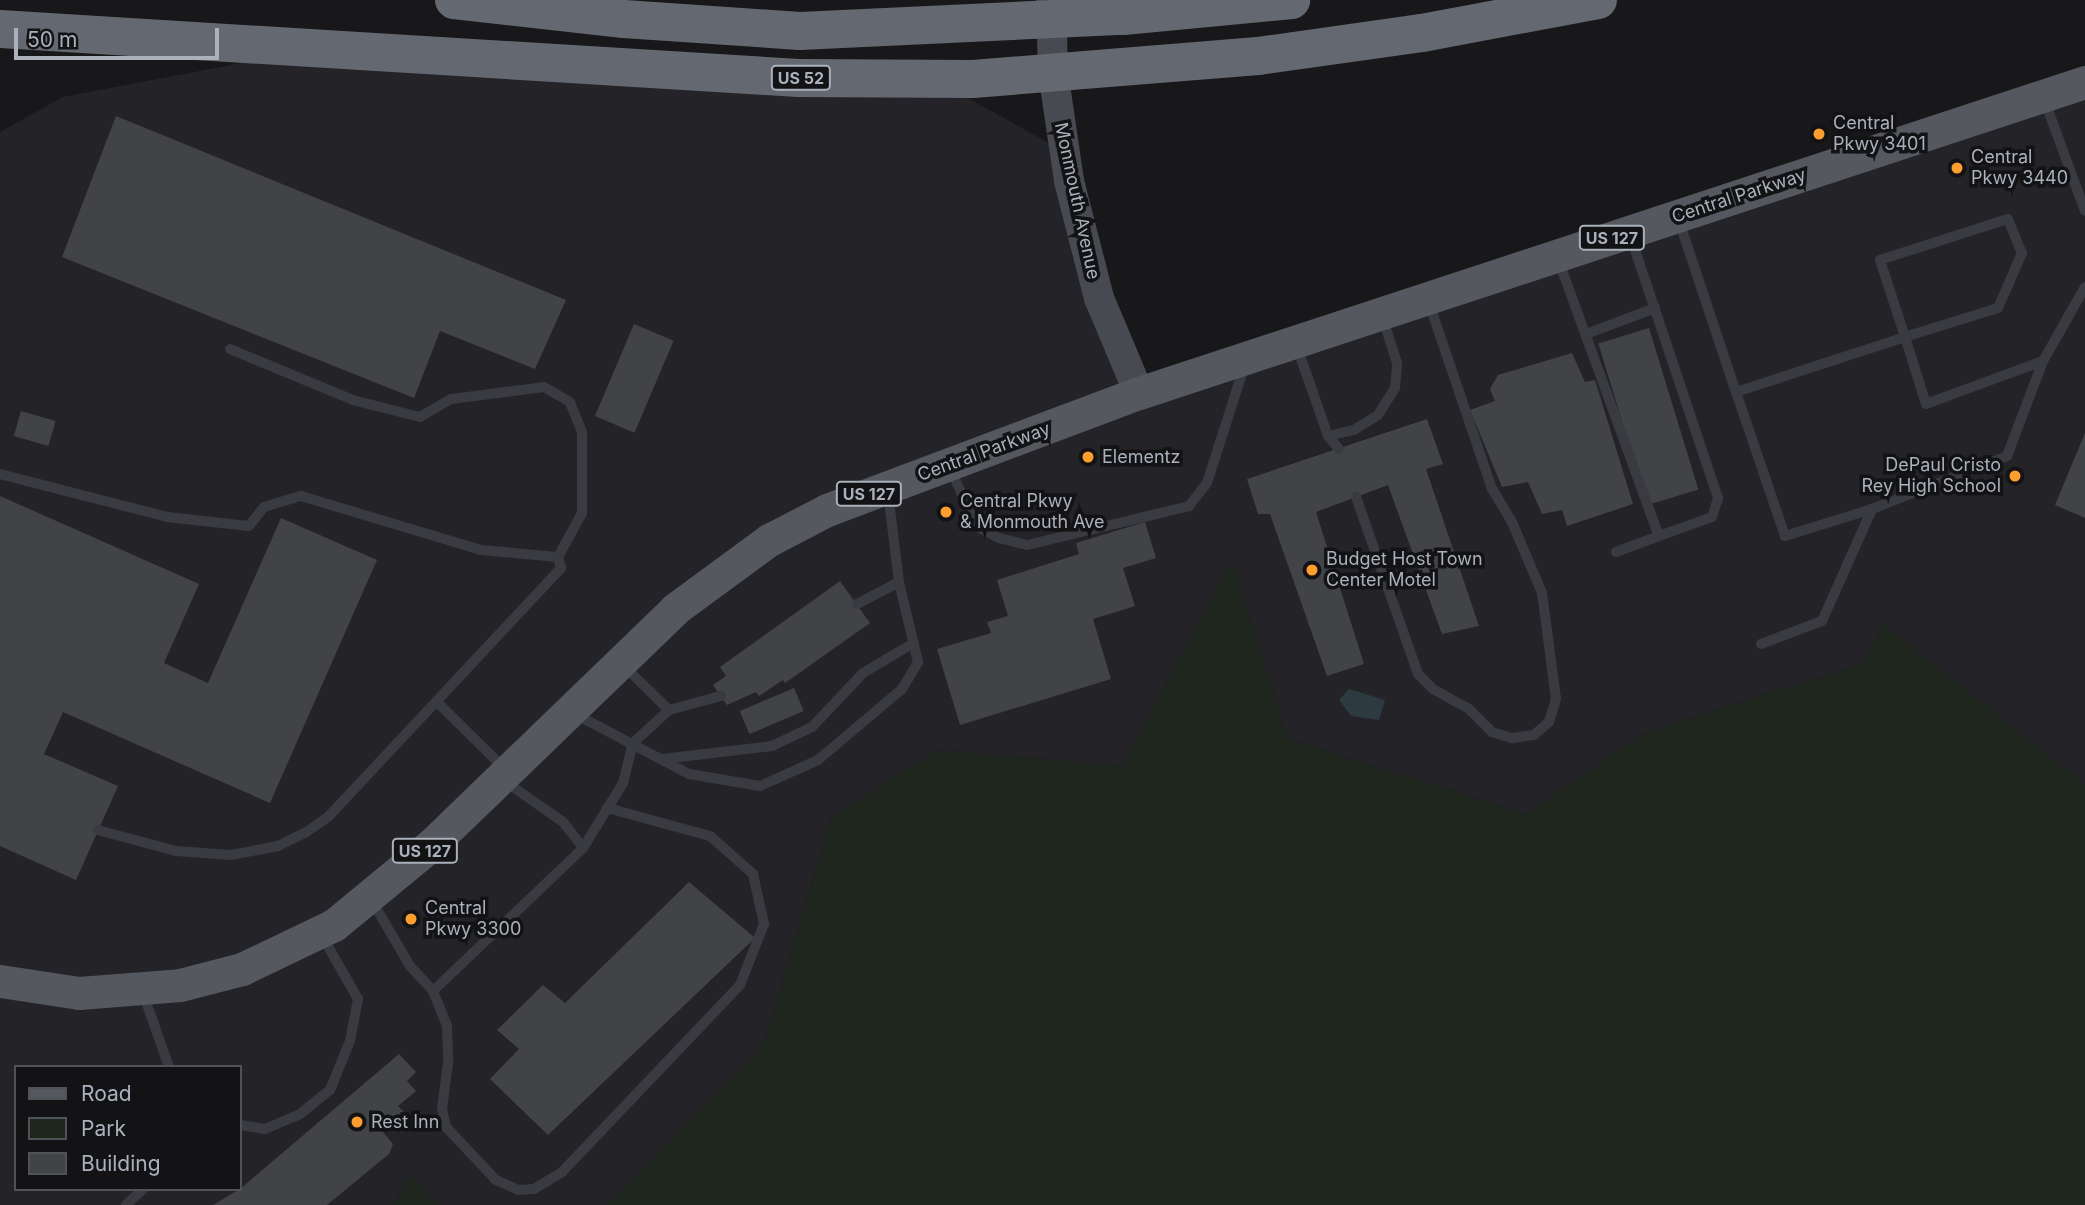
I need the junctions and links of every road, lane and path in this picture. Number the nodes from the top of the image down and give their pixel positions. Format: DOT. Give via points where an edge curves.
graph roads {
  1 [pos="454,0"];
  2 [pos="1051,0"];
  3 [pos="1291,0"];
  4 [pos="1598,0"];
  5 [pos="0,29"];
  6 [pos="2085,82"];
  7 [pos="2043,96"];
  8 [pos="2085,211"];
  9 [pos="1677,216"];
  10 [pos="1630,232"];
  11 [pos="1557,256"];
  12 [pos="2085,287"];
  13 [pos="1428,298"];
  14 [pos="1655,308"];
  15 [pos="1381,313"];
  16 [pos="1586,334"];
  17 [pos="1905,337"];
  18 [pos="1295,342"];
  19 [pos="230,349"];
  20 [pos="1247,358"];
  21 [pos="2043,361"];
  22 [pos="1736,392"];
  23 [pos="1139,393"];
  24 [pos="1328,436"];
  25 [pos="1339,449"];
  26 [pos="948,465"];
  27 [pos="0,474"];
  28 [pos="887,487"];
  29 [pos="1356,497"];
  30 [pos="1872,509"];
  31 [pos="1659,536"];
  32 [pos="1616,552"];
  33 [pos="558,557"];
  34 [pos="899,582"];
  35 [pos="856,604"];
  36 [pos="914,643"];
  37 [pos="1760,644"];
  38 [pos="620,662"];
  39 [pos="721,696"];
  40 [pos="437,702"];
  41 [pos="669,710"];
  42 [pos="569,711"];
  43 [pos="633,743"];
  44 [pos="662,759"];
  45 [pos="504,775"];
  46 [pos="607,808"];
  47 [pos="98,830"];
  48 [pos="583,848"];
  49 [pos="370,898"];
  50 [pos="320,933"];
  51 [pos="0,981"];
  52 [pos="142,990"];
  53 [pos="433,991"];
  54 [pos="168,1065"];
  55 [pos="242,1125"];
  56 [pos="141,1191"];
  57 [pos="126,1205"];
  1 -- 3 [label="highway" via="624,19 800,31 1123,16"];
  2 -- 23 [label="street, Monmouth Avenue" via="1062,150 1099,298"];
  4 -- 5 [label="highway, US 52" via="1422,33 1258,56 973,79 798,78"];
  6 -- 7 [label="main road, Central Parkway / US 127"];
  7 -- 8 [label="lane"];
  7 -- 9 [label="main road, Central Parkway / US 127"];
  9 -- 10 [label="main road, Central Parkway / US 127"];
  9 -- 22 [label="lane"];
  10 -- 11 [label="main road, Central Parkway / US 127"];
  10 -- 14 [label="lane"];
  11 -- 13 [label="main road, Central Parkway / US 127"];
  11 -- 16 [label="lane"];
  12 -- 21 [label="lane"];
  13 -- 15 [label="main road, Central Parkway / US 127"];
  13 -- 29 [label="lane" via="1492,489 1512,522 1542,593 1556,699 1549,722 1534,735 1512,738 1492,732 1469,709 1433,689 1418,674"];
  14 -- 16 [label="lane"];
  14 -- 31 [label="lane" via="1718,498 1712,517"];
  15 -- 18 [label="main road, Central Parkway / US 127"];
  15 -- 24 [label="lane" via="1397,363 1395,388 1378,415 1354,430"];
  16 -- 31 [label="lane"];
  17 -- 17 [label="lane" via="1880,260 2008,219 2022,253 1998,308"];
  17 -- 21 [label="lane" via="1926,404"];
  17 -- 22 [label="lane"];
  18 -- 20 [label="main road, Central Parkway / US 127"];
  18 -- 24 [label="lane"];
  19 -- 33 [label="lane" via="353,400 420,417 451,399 544,387 570,402 582,432 582,513"];
  20 -- 23 [label="main road, Central Parkway / US 127"];
  20 -- 26 [label="lane" via="1208,483 1189,506 1027,545 976,526"];
  21 -- 30 [label="lane" via="2007,456"];
  22 -- 30 [label="lane" via="1785,536"];
  23 -- 26 [label="main road, Central Parkway / US 127"];
  24 -- 25 [label="lane"];
  26 -- 28 [label="main road, Central Parkway / US 127"];
  27 -- 33 [label="lane" via="167,517 249,526 264,507 301,496 481,550"];
  28 -- 34 [label="lane"];
  28 -- 38 [label="main road, Central Parkway / US 127" via="827,510 715,575"];
  30 -- 37 [label="lane" via="1822,621"];
  31 -- 32 [label="lane"];
  33 -- 40 [label="lane" via="561,568"];
  34 -- 35 [label="lane"];
  34 -- 36 [label="lane"];
  36 -- 44 [label="lane" via="863,673 812,727 772,746"];
  36 -- 44 [label="lane" via="918,662 902,689 818,760 760,786 689,774"];
  38 -- 41 [label="lane"];
  38 -- 42 [label="main road, Central Parkway / US 127"];
  39 -- 41 [label="lane"];
  40 -- 45 [label="lane"];
  40 -- 47 [label="lane" via="330,816 278,846 253,853 201,853"];
  41 -- 43 [label="lane"];
  42 -- 43 [label="lane"];
  42 -- 45 [label="main road, Central Parkway / US 127"];
  43 -- 44 [label="lane"];
  43 -- 46 [label="lane" via="623,783"];
  45 -- 48 [label="lane" via="563,822"];
  45 -- 49 [label="main road, Central Parkway / US 127"];
  46 -- 48 [label="lane"];
  46 -- 53 [label="lane" via="710,836 753,874 764,924 740,985 562,1172 534,1189 518,1190 496,1180 446,1127 442,1109 447,1026"];
  48 -- 53 [label="lane"];
  49 -- 50 [label="main road, Central Parkway / US 127"];
  49 -- 53 [label="lane" via="411,966"];
  50 -- 52 [label="main road, Central Parkway / US 127" via="242,969"];
  50 -- 55 [label="lane" via="358,999 350,1041 330,1090 300,1114 265,1129"];
  51 -- 52 [label="main road, Central Parkway / US 127" via="79,993"];
  52 -- 54 [label="lane"];
  56 -- 57 [label="lane"];
}
